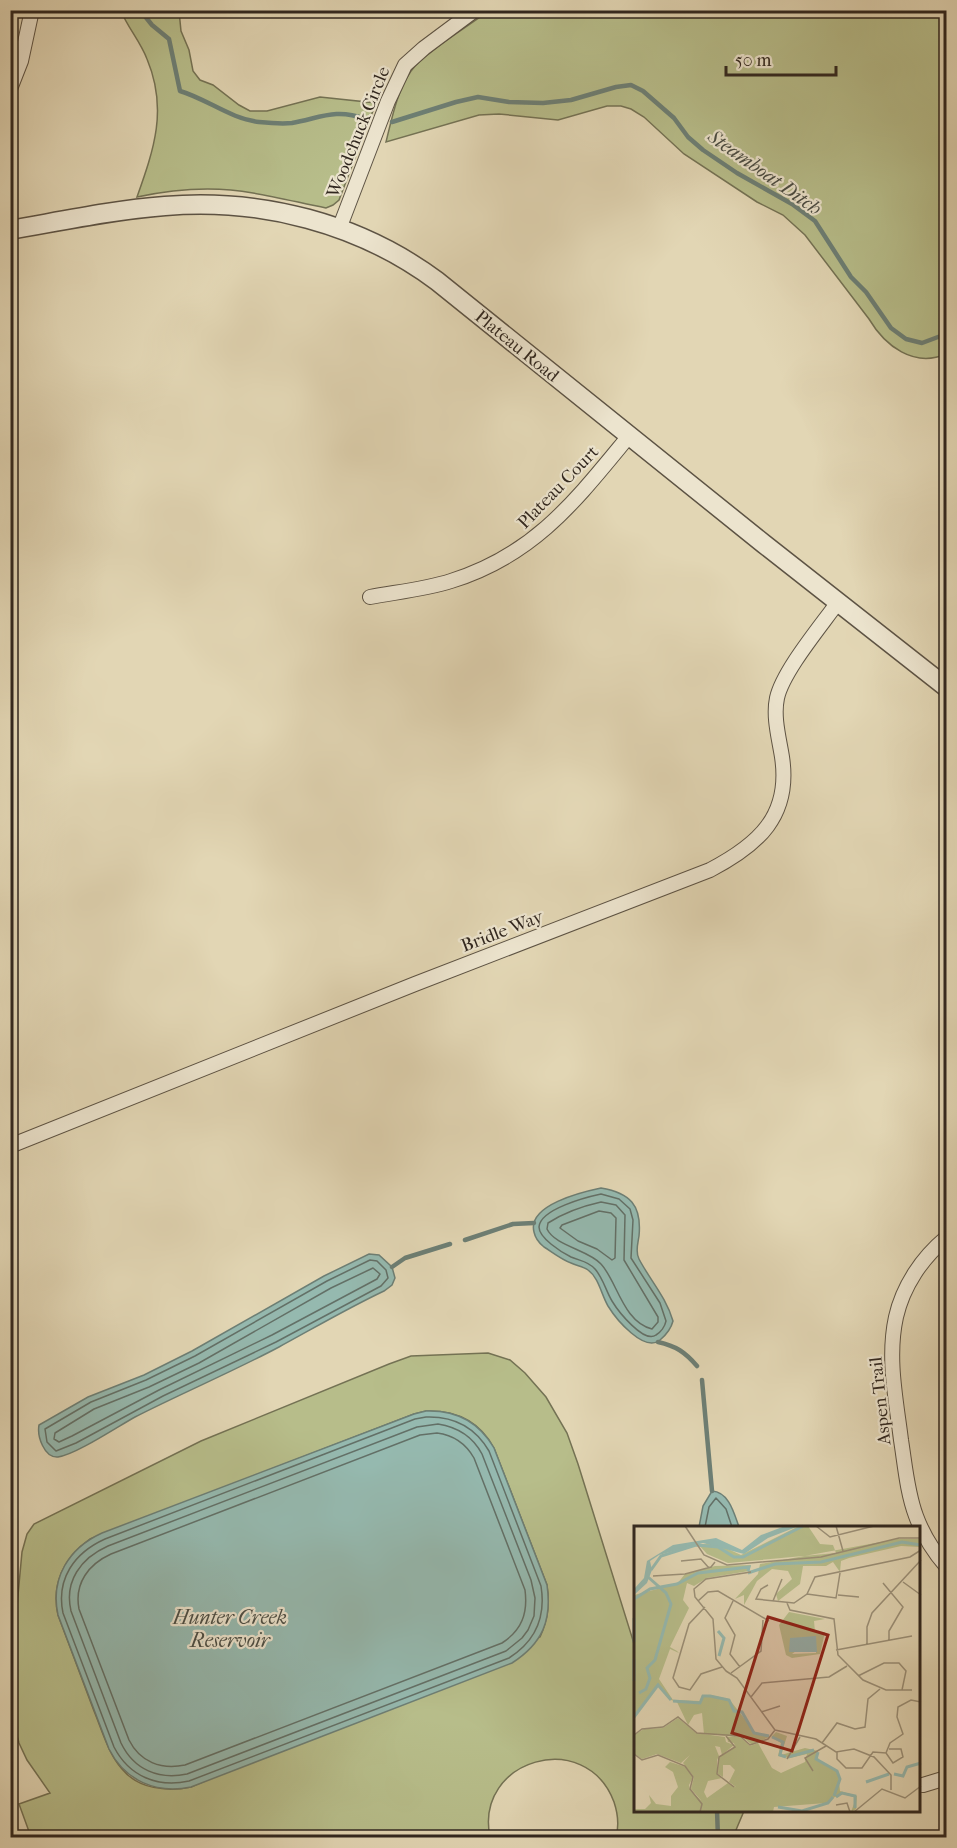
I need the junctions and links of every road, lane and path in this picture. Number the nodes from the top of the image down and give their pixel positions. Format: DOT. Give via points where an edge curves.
graph roads {
  1 [pos="32,10"];
  2 [pos="475,10"];
  3 [pos="10,89"];
  4 [pos="339,229"];
  5 [pos="10,230"];
  6 [pos="629,435"];
  7 [pos="370,597"];
  8 [pos="838,602"];
  9 [pos="946,687"];
  10 [pos="10,1146"];
  11 [pos="946,1238"];
  12 [pos="946,1566"];
  13 [pos="946,1778"];
  14 [pos="923,1785"];
  1 -- 3 [label="street"];
  2 -- 4 [label="street, Woodchuck Circle" via="412,57 399,75"];
  4 -- 5 [label="street, Plateau Road" via="254,207 195,204"];
  4 -- 6 [label="street, Plateau Road" via="417,267"];
  6 -- 7 [label="street, Plateau Court" via="556,519 506,558 450,582"];
  6 -- 8 [label="street, Plateau Road"];
  8 -- 9 [label="street, Plateau Road"];
  8 -- 10 [label="street, Bridle Way" via="793,666 777,697 782,791 770,824 747,849 710,870"];
  11 -- 12 [label="street, Aspen Trail" via="919,1266 901,1300 892,1356 910,1498 928,1542"];
  13 -- 14 [label="street"];
}
